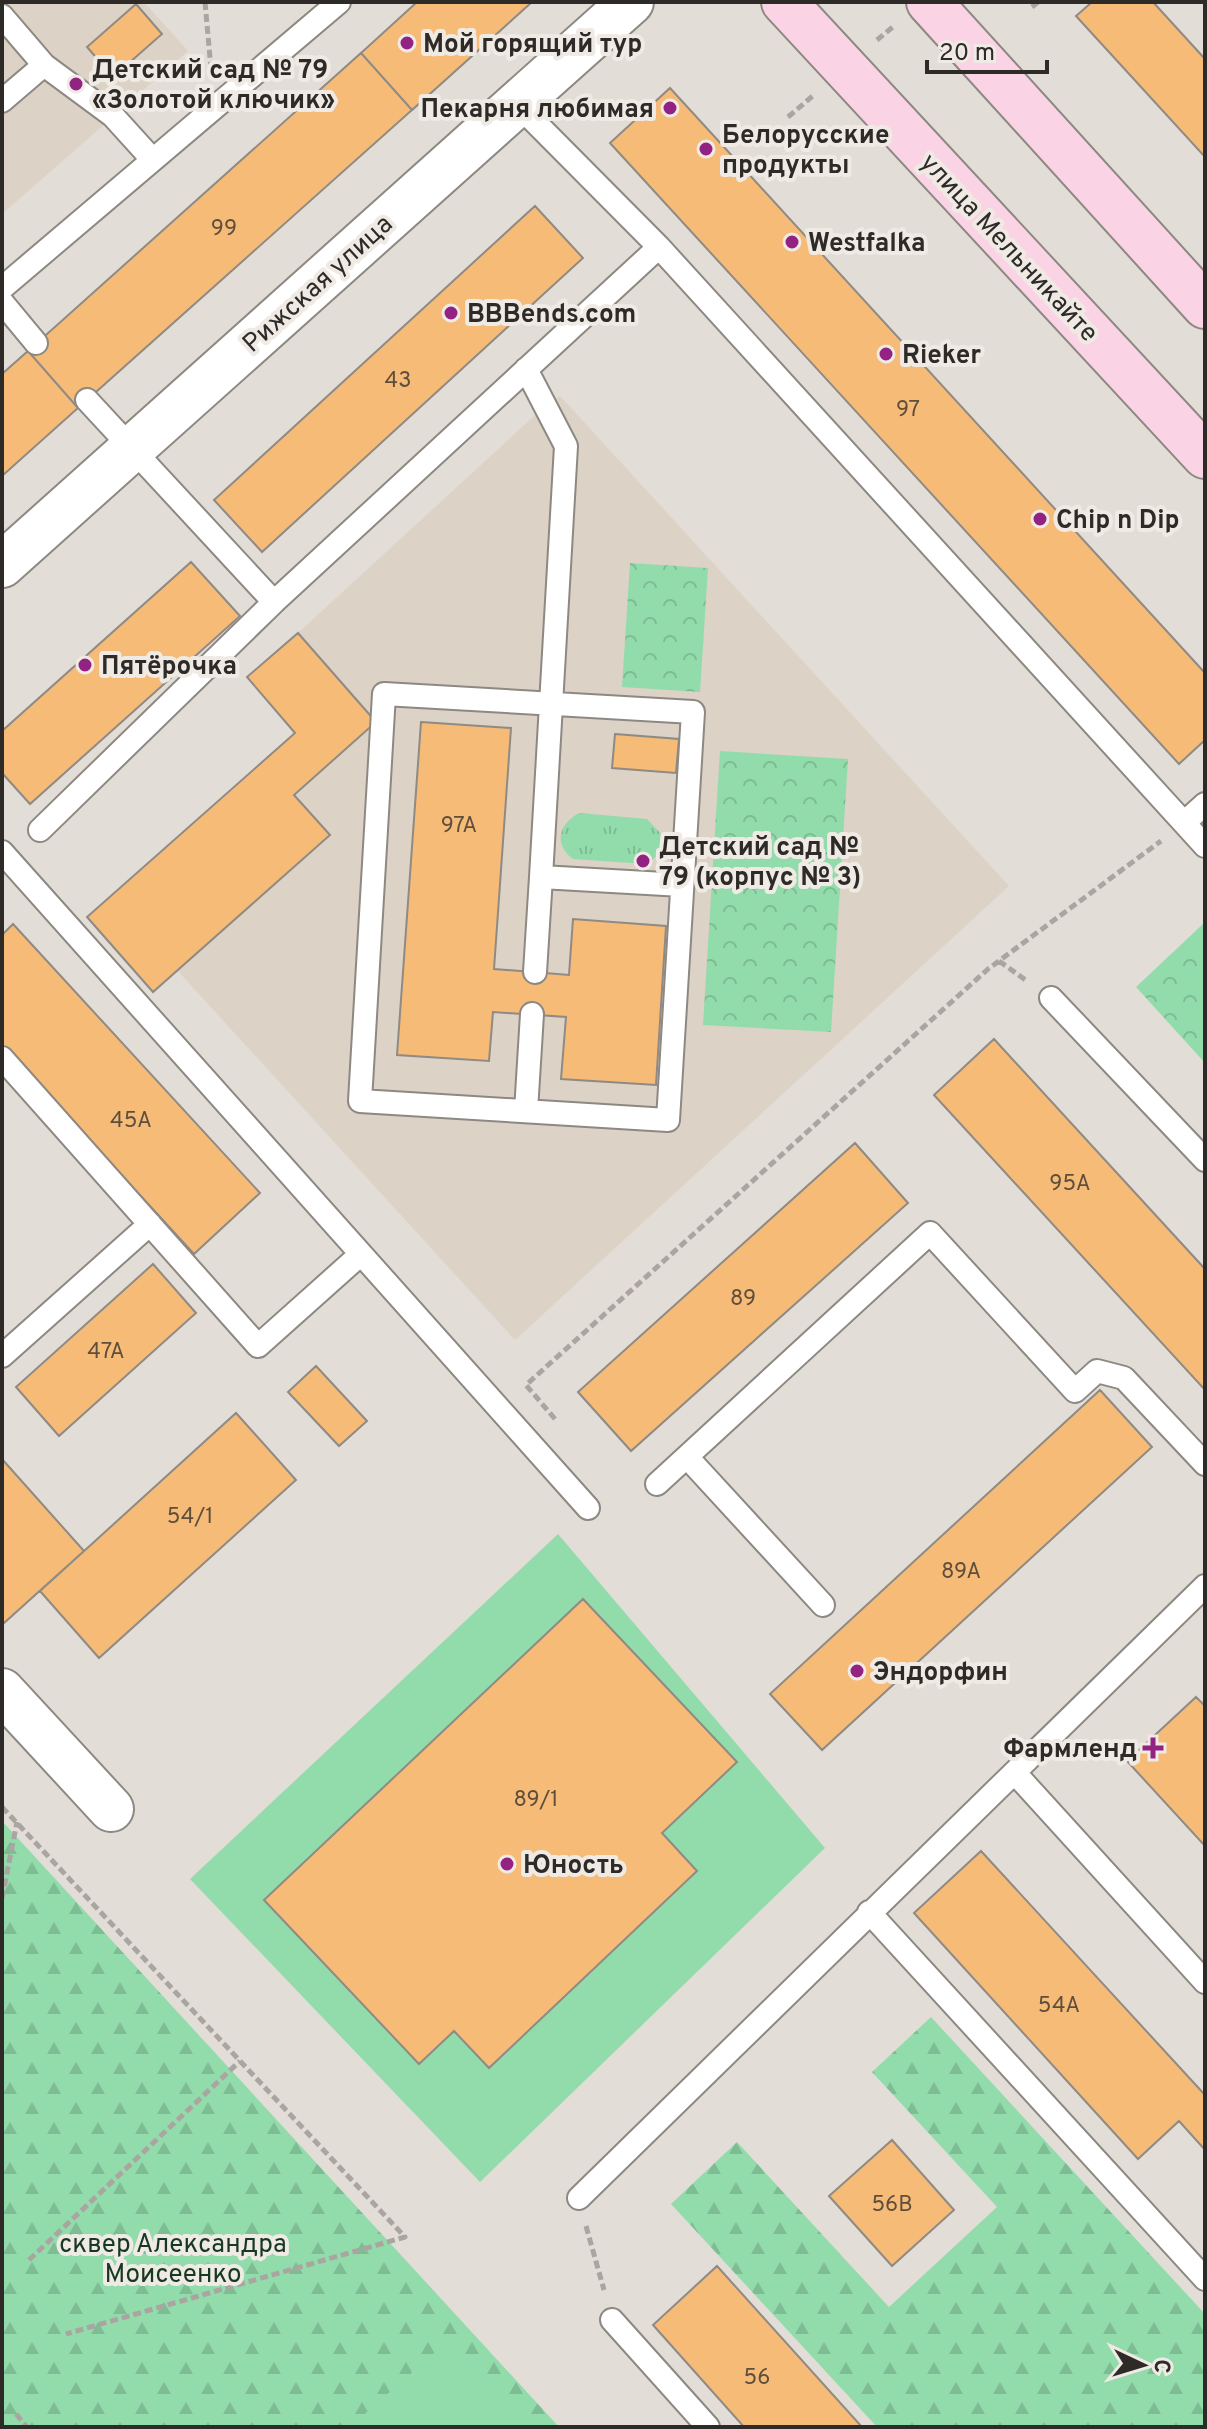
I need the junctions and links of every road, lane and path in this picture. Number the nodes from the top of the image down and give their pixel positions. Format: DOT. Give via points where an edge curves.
graph roads {
  1 [pos="205,2"];
  2 [pos="339,2"];
  3 [pos="631,2"];
  4 [pos="784,2"];
  5 [pos="929,2"];
  6 [pos="2,16"];
  7 [pos="44,65"];
  8 [pos="2,101"];
  9 [pos="517,104"];
  10 [pos="214,110"];
  11 [pos="152,159"];
  12 [pos="659,247"];
  13 [pos="2,288"];
  14 [pos="2,302"];
  15 [pos="1205,306"];
  16 [pos="36,343"];
  17 [pos="526,369"];
  18 [pos="87,400"];
  19 [pos="132,448"];
  20 [pos="1205,456"];
  21 [pos="2,565"];
  22 [pos="274,602"];
  23 [pos="551,704"];
  24 [pos="1205,804"];
  25 [pos="1184,823"];
  26 [pos="40,830"];
  27 [pos="1205,846"];
  28 [pos="2,852"];
  29 [pos="541,877"];
  30 [pos="682,885"];
  31 [pos="535,972"];
  32 [pos="1051,998"];
  33 [pos="532,1014"];
  34 [pos="2,1058"];
  35 [pos="526,1111"];
  36 [pos="1205,1160"];
  37 [pos="150,1224"];
  38 [pos="361,1254"];
  39 [pos="2,1356"];
  40 [pos="557,1421"];
  41 [pos="687,1457"];
  42 [pos="1205,1464"];
  43 [pos="657,1484"];
  44 [pos="588,1508"];
  45 [pos="1205,1586"];
  46 [pos="823,1605"];
  47 [pos="2,1691"];
  48 [pos="1015,1773"];
  49 [pos="2,1807"];
  50 [pos="111,1809"];
  51 [pos="17,1822"];
  52 [pos="2,1898"];
  53 [pos="869,1912"];
  54 [pos="1205,1982"];
  55 [pos="240,2061"];
  56 [pos="579,2198"];
  57 [pos="29,2260"];
  58 [pos="1205,2279"];
  59 [pos="612,2320"];
  60 [pos="66,2334"];
  61 [pos="16,2414"];
  62 [pos="27,2427"];
  63 [pos="708,2427"];
  1 -- 10 [label="path"];
  2 -- 10 [label="lane"];
  3 -- 9 [label="street, Рижская улица"];
  4 -- 20 [label="main road, улица Мельникайте"];
  5 -- 15 [label="main road"];
  6 -- 7 [label="lane"];
  7 -- 8 [label="lane"];
  7 -- 11 [label="lane" via="113,116"];
  9 -- 12 [label="lane"];
  9 -- 19 [label="street, Рижская улица"];
  10 -- 11 [label="lane"];
  11 -- 13 [label="lane"];
  12 -- 17 [label="lane"];
  12 -- 25 [label="lane"];
  14 -- 16 [label="lane"];
  17 -- 22 [label="lane"];
  17 -- 23 [label="lane" via="566,446"];
  18 -- 19 [label="lane"];
  19 -- 21 [label="street, Рижская улица"];
  19 -- 22 [label="lane"];
  22 -- 26 [label="lane"];
  23 -- 29 [label="lane"];
  23 -- 30 [label="lane" via="693,712"];
  23 -- 35 [label="lane" via="384,694 382,725 360,1101"];
  24 -- 25 [label="lane"];
  25 -- 27 [label="lane"];
  25 -- 40 [label="path" via="988,969 526,1385"];
  28 -- 38 [label="lane"];
  29 -- 30 [label="lane"];
  29 -- 31 [label="lane"];
  30 -- 35 [label="lane" via="668,1120"];
  32 -- 36 [label="lane"];
  33 -- 35 [label="lane"];
  34 -- 37 [label="lane"];
  37 -- 38 [label="lane" via="258,1346"];
  37 -- 39 [label="lane"];
  38 -- 44 [label="lane"];
  41 -- 42 [label="lane" via="930,1233 1075,1391 1097,1371 1124,1378"];
  41 -- 43 [label="lane"];
  41 -- 46 [label="lane"];
  45 -- 48 [label="lane"];
  47 -- 50 [label="street"];
  48 -- 53 [label="lane"];
  48 -- 54 [label="lane"];
  49 -- 51 [label="path"];
  51 -- 52 [label="path"];
  51 -- 55 [label="path"];
  53 -- 56 [label="lane"];
  53 -- 58 [label="lane"];
  55 -- 57 [label="path"];
  55 -- 60 [label="path" via="405,2237"];
  56 -- 59 [label="path"];
  59 -- 63 [label="lane"];
  61 -- 62 [label="path"];
}
